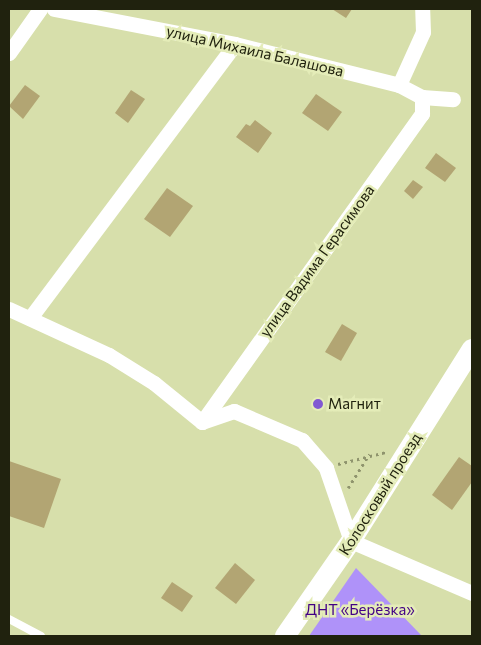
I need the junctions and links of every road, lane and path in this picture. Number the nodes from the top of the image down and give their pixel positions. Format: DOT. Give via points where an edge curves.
graph roads {
  1 [pos="40,9"];
  2 [pos="54,9"];
  3 [pos="422,9"];
  4 [pos="235,44"];
  5 [pos="9,53"];
  6 [pos="399,85"];
  7 [pos="422,97"];
  8 [pos="453,99"];
  9 [pos="9,309"];
  10 [pos="30,318"];
  11 [pos="472,349"];
  12 [pos="202,422"];
  13 [pos="408,451"];
  14 [pos="369,454"];
  15 [pos="326,468"];
  16 [pos="339,504"];
  17 [pos="351,542"];
  18 [pos="472,593"];
  19 [pos="9,618"];
  20 [pos="41,636"];
  21 [pos="285,636"];
  1 -- 5 [label="street"];
  2 -- 4 [label="street, улица Михаила Балашова"];
  3 -- 6 [label="street" via="423,32"];
  4 -- 6 [label="street, улица Михаила Балашова"];
  4 -- 10 [label="street"];
  6 -- 7 [label="street, улица Михаила Балашова"];
  7 -- 8 [label="street, улица Михаила Балашова"];
  7 -- 12 [label="street, улица Вадима Герасимова" via="422,114"];
  9 -- 10 [label="street"];
  10 -- 12 [label="street" via="109,355 154,383"];
  11 -- 13 [label="street, Колосковый проезд"];
  12 -- 15 [label="street" via="234,411 268,423 302,440"];
  13 -- 14 [label="path"];
  13 -- 17 [label="street, Колосковый проезд"];
  14 -- 15 [label="path"];
  14 -- 16 [label="path"];
  15 -- 16 [label="street"];
  16 -- 17 [label="street"];
  17 -- 18 [label="street"];
  17 -- 21 [label="street, Колосковый проезд"];
  19 -- 20 [label="lane"];
}
